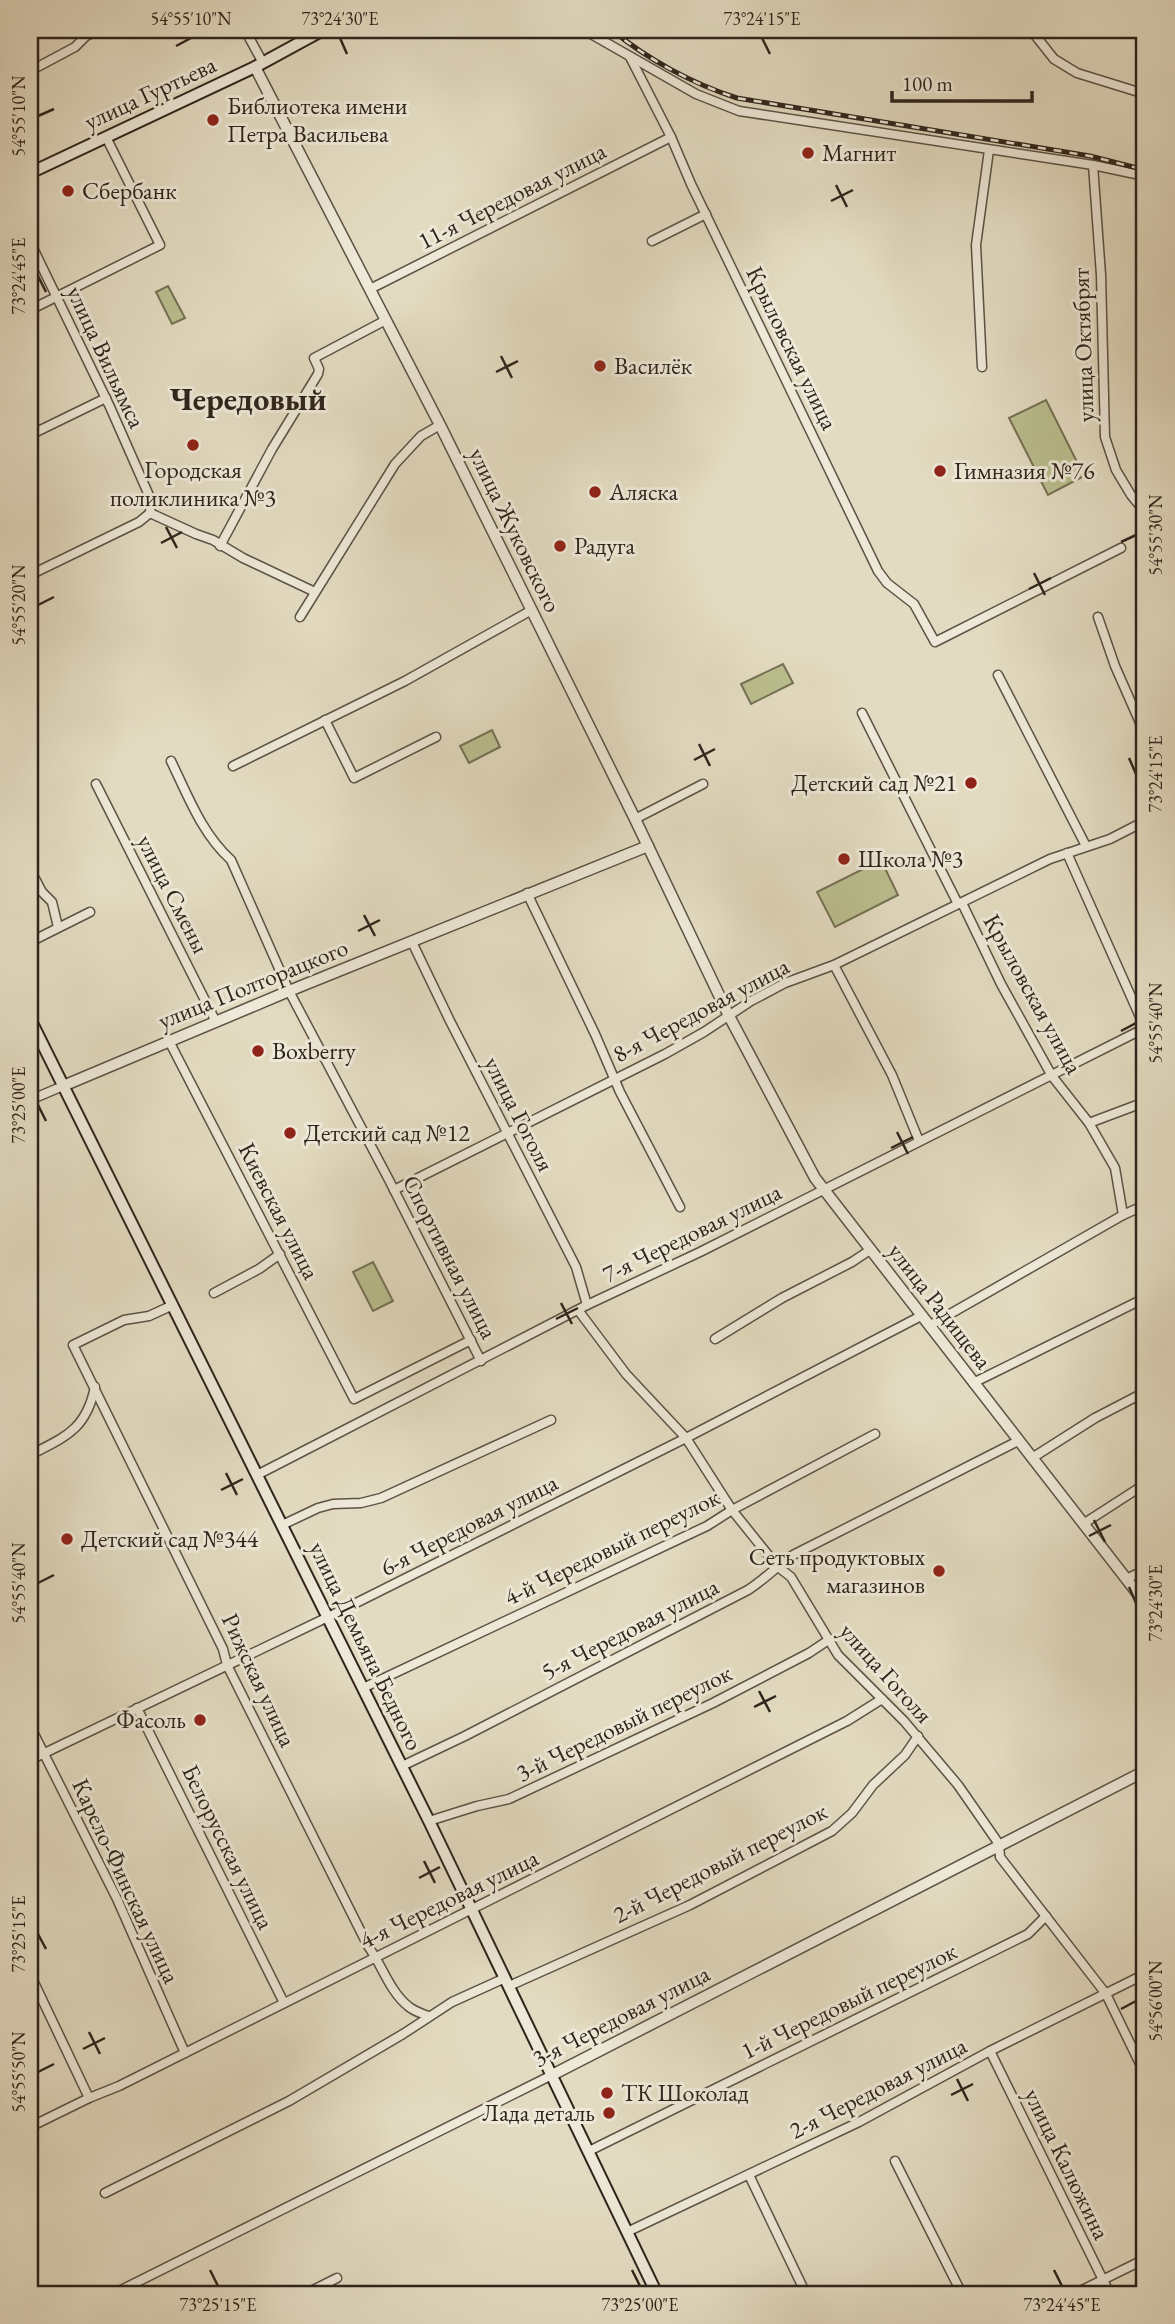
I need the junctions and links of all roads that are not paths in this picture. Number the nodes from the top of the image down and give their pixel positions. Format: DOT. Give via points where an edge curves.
graph roads {
  1 [pos="101,30"];
  2 [pos="245,30"];
  3 [pos="323,30"];
  4 [pos="584,30"];
  5 [pos="1031,30"];
  6 [pos="630,57"];
  7 [pos="259,65"];
  8 [pos="30,71"];
  9 [pos="1145,94"];
  10 [pos="106,137"];
  11 [pos="671,137"];
  12 [pos="989,150"];
  13 [pos="1093,165"];
  14 [pos="30,173"];
  15 [pos="1145,176"];
  16 [pos="706,214"];
  17 [pos="652,241"];
  18 [pos="30,242"];
  19 [pos="370,289"];
  20 [pos="57,297"];
  21 [pos="30,310"];
  22 [pos="386,320"];
  23 [pos="982,367"];
  24 [pos="106,398"];
  25 [pos="440,425"];
  26 [pos="30,435"];
  27 [pos="1145,512"];
  28 [pos="150,513"];
  29 [pos="220,545"];
  30 [pos="1121,548"];
  31 [pos="30,575"];
  32 [pos="315,592"];
  33 [pos="530,611"];
  34 [pos="300,617"];
  35 [pos="1098,617"];
  36 [pos="998,675"];
  37 [pos="862,713"];
  38 [pos="325,720"];
  39 [pos="1145,734"];
  40 [pos="436,737"];
  41 [pos="171,761"];
  42 [pos="233,766"];
  43 [pos="96,784"];
  44 [pos="703,784"];
  45 [pos="635,819"];
  46 [pos="1145,821"];
  47 [pos="648,846"];
  48 [pos="1086,846"];
  49 [pos="1067,853"];
  50 [pos="30,869"];
  51 [pos="527,894"];
  52 [pos="960,904"];
  53 [pos="90,912"];
  54 [pos="58,927"];
  55 [pos="30,942"];
  56 [pos="412,942"];
  57 [pos="834,965"];
  58 [pos="289,991"];
  59 [pos="729,1016"];
  60 [pos="30,1020"];
  61 [pos="216,1022"];
  62 [pos="1145,1028"];
  63 [pos="169,1041"];
  64 [pos="1052,1076"];
  65 [pos="615,1078"];
  66 [pos="63,1086"];
  67 [pos="30,1100"];
  68 [pos="1145,1102"];
  69 [pos="1088,1124"];
  70 [pos="507,1135"];
  71 [pos="919,1141"];
  72 [pos="394,1190"];
  73 [pos="823,1190"];
  74 [pos="1145,1205"];
  75 [pos="680,1207"];
  76 [pos="1123,1215"];
  77 [pos="870,1250"];
  78 [pos="279,1254"];
  79 [pos="214,1293"];
  80 [pos="1145,1298"];
  81 [pos="173,1305"];
  82 [pos="587,1305"];
  83 [pos="578,1310"];
  84 [pos="922,1317"];
  85 [pos="929,1326"];
  86 [pos="715,1339"];
  87 [pos="471,1340"];
  88 [pos="481,1361"];
  89 [pos="973,1383"];
  90 [pos="95,1387"];
  91 [pos="1145,1392"];
  92 [pos="551,1420"];
  93 [pos="875,1434"];
  94 [pos="686,1438"];
  95 [pos="1018,1441"];
  96 [pos="30,1455"];
  97 [pos="1031,1458"];
  98 [pos="257,1475"];
  99 [pos="1145,1484"];
  100 [pos="732,1510"];
  101 [pos="1083,1524"];
  102 [pos="282,1525"];
  103 [pos="777,1566"];
  104 [pos="1145,1570"];
  105 [pos="1126,1579"];
  106 [pos="1145,1603"];
  107 [pos="328,1616"];
  108 [pos="827,1641"];
  109 [pos="227,1665"];
  110 [pos="363,1688"];
  111 [pos="882,1699"];
  112 [pos="137,1708"];
  113 [pos="30,1726"];
  114 [pos="918,1736"];
  115 [pos="44,1753"];
  116 [pos="30,1760"];
  117 [pos="402,1766"];
  118 [pos="1145,1771"];
  119 [pos="429,1821"];
  120 [pos="999,1844"];
  121 [pos="472,1909"];
  122 [pos="1046,1916"];
  123 [pos="376,1956"];
  124 [pos="30,1974"];
  125 [pos="1145,1974"];
  126 [pos="507,1982"];
  127 [pos="1106,1994"];
  128 [pos="284,2003"];
  129 [pos="428,2016"];
  130 [pos="990,2051"];
  131 [pos="185,2053"];
  132 [pos="1145,2074"];
  133 [pos="552,2075"];
  134 [pos="89,2098"];
  135 [pos="30,2127"];
  136 [pos="589,2151"];
  137 [pos="895,2161"];
  138 [pos="749,2175"];
  139 [pos="104,2193"];
  140 [pos="627,2232"];
  141 [pos="1145,2259"];
  142 [pos="337,2278"];
  143 [pos="1103,2280"];
  144 [pos="138,2282"];
  145 [pos="311,2293"];
  146 [pos="113,2294"];
  147 [pos="127,2294"];
  148 [pos="657,2294"];
  149 [pos="806,2294"];
  150 [pos="962,2294"];
  151 [pos="1074,2294"];
  152 [pos="1110,2294"];
  1 -- 8 [label="street"];
  2 -- 7 [label="street, улица Жуковского"];
  3 -- 7 [label="main road, улица Гуртьева"];
  4 -- 6 [label="street"];
  5 -- 9 [label="street" via="1054,59 1077,73"];
  6 -- 11 [label="street, Крыловская улица"];
  6 -- 12 [label="street" via="696,94 739,111"];
  7 -- 10 [label="main road, улица Гуртьева"];
  7 -- 19 [label="street, улица Жуковского"];
  10 -- 14 [label="main road, улица Гуртьева"];
  10 -- 20 [label="street" via="160,245"];
  11 -- 16 [label="street, Крыловская улица"];
  11 -- 19 [label="street, 11-я Чередовая улица"];
  12 -- 13 [label="street"];
  12 -- 23 [label="street" via="976,245"];
  13 -- 15 [label="street"];
  13 -- 27 [label="street, улица Октябрят" via="1105,438 1116,470"];
  16 -- 17 [label="street"];
  16 -- 30 [label="street, Крыловская улица" via="878,571 914,604 935,642"];
  18 -- 20 [label="street, улица Вильямса"];
  19 -- 22 [label="street, улица Жуковского"];
  20 -- 21 [label="street"];
  20 -- 24 [label="street, улица Вильямса"];
  22 -- 25 [label="street, улица Жуковского"];
  22 -- 29 [label="street" via="314,358 318,374"];
  24 -- 26 [label="street"];
  24 -- 28 [label="street, улица Вильямса" via="151,500"];
  25 -- 32 [label="street" via="421,436 395,464"];
  25 -- 33 [label="street, улица Жуковского"];
  28 -- 29 [label="street"];
  28 -- 31 [label="street"];
  29 -- 32 [label="street"];
  32 -- 34 [label="street"];
  33 -- 38 [label="street"];
  33 -- 45 [label="street, улица Жуковского"];
  35 -- 39 [label="street"];
  36 -- 48 [label="street"];
  37 -- 52 [label="street, Крыловская улица"];
  38 -- 40 [label="street" via="354,778"];
  38 -- 42 [label="street"];
  41 -- 58 [label="street, Спортивная улица" via="200,820 231,860"];
  43 -- 61 [label="street, улица Смены"];
  44 -- 45 [label="street"];
  45 -- 47 [label="street, улица Жуковского"];
  46 -- 48 [label="street, 8-я Чередовая улица"];
  47 -- 51 [label="street, улица Полторацкого"];
  47 -- 59 [label="street, улица Жуковского"];
  48 -- 49 [label="street, 8-я Чередовая улица"];
  49 -- 52 [label="street, 8-я Чередовая улица"];
  49 -- 62 [label="street"];
  50 -- 54 [label="street" via="52,902"];
  51 -- 56 [label="street, улица Полторацкого"];
  51 -- 65 [label="street"];
  52 -- 57 [label="street, 8-я Чередовая улица"];
  52 -- 64 [label="street, Крыловская улица"];
  53 -- 54 [label="street"];
  54 -- 55 [label="street"];
  56 -- 58 [label="street, улица Полторацкого"];
  56 -- 70 [label="street, улица Гоголя"];
  57 -- 59 [label="street, 8-я Чередовая улица" via="785,983"];
  57 -- 71 [label="street" via="892,1075"];
  58 -- 61 [label="street, улица Полторацкого"];
  58 -- 72 [label="street, Спортивная улица"];
  59 -- 65 [label="street, 8-я Чередовая улица"];
  59 -- 73 [label="street, улица Радищева"];
  60 -- 66 [label="main road, улица Демьяна Бедного"];
  61 -- 63 [label="street, улица Полторацкого"];
  62 -- 64 [label="street, 7-я Чередовая улица"];
  63 -- 66 [label="street, улица Полторацкого"];
  63 -- 78 [label="street, Киевская улица"];
  64 -- 69 [label="street, Крыловская улица"];
  64 -- 71 [label="street, 7-я Чередовая улица"];
  65 -- 70 [label="street, 8-я Чередовая улица"];
  65 -- 75 [label="street"];
  66 -- 67 [label="street, улица Полторацкого"];
  66 -- 81 [label="main road, улица Демьяна Бедного"];
  68 -- 69 [label="street"];
  69 -- 76 [label="street, Крыловская улица" via="1115,1168"];
  70 -- 72 [label="street, 8-я Чередовая улица"];
  70 -- 82 [label="street, улица Гоголя" via="576,1268"];
  71 -- 73 [label="street, 7-я Чередовая улица"];
  72 -- 87 [label="street, Спортивная улица"];
  73 -- 77 [label="street, улица Радищева"];
  73 -- 82 [label="street, 7-я Чередовая улица"];
  74 -- 76 [label="street"];
  76 -- 85 [label="street"];
  77 -- 84 [label="street, улица Радищева"];
  77 -- 86 [label="street"];
  78 -- 79 [label="street"];
  78 -- 87 [label="street, Киевская улица" via="354,1399"];
  80 -- 89 [label="street"];
  81 -- 90 [label="street, Рижская улица" via="124,1320 73,1345"];
  81 -- 98 [label="main road, улица Демьяна Бедного"];
  82 -- 83 [label="street, 7-я Чередовая улица"];
  83 -- 88 [label="street, 7-я Чередовая улица"];
  83 -- 94 [label="street, улица Гоголя" via="626,1374"];
  84 -- 85 [label="street, улица Радищева"];
  84 -- 94 [label="street, 6-я Чередовая улица"];
  85 -- 89 [label="street, улица Радищева"];
  87 -- 88 [label="street, Спортивная улица"];
  88 -- 98 [label="street, 7-я Чередовая улица"];
  89 -- 95 [label="street, улица Радищева"];
  90 -- 96 [label="street" via="76,1428"];
  90 -- 109 [label="street, Рижская улица"];
  91 -- 97 [label="street"];
  92 -- 102 [label="street" via="381,1498 332,1504"];
  93 -- 100 [label="street, 4-й Чередовый переулок"];
  94 -- 100 [label="street, улица Гоголя"];
  94 -- 107 [label="street, 6-я Чередовая улица"];
  95 -- 97 [label="street, улица Радищева"];
  95 -- 103 [label="street, 5-я Чередовая улица"];
  97 -- 101 [label="street, улица Радищева"];
  98 -- 102 [label="main road, улица Демьяна Бедного"];
  99 -- 101 [label="street"];
  100 -- 103 [label="street, улица Гоголя"];
  100 -- 110 [label="street, 4-й Чередовый переулок" via="707,1526"];
  101 -- 105 [label="street, улица Радищева"];
  102 -- 107 [label="main road, улица Демьяна Бедного"];
  103 -- 108 [label="street, улица Гоголя" via="791,1577"];
  103 -- 117 [label="street, 5-я Чередовая улица" via="748,1590"];
  104 -- 105 [label="street"];
  105 -- 106 [label="street, улица Радищева"];
  107 -- 109 [label="street, 6-я Чередовая улица"];
  107 -- 110 [label="main road, улица Демьяна Бедного"];
  108 -- 111 [label="street, улица Гоголя"];
  108 -- 119 [label="street, 3-й Чередовый переулок" via="713,1703 509,1799"];
  109 -- 112 [label="street, 6-я Чередовая улица"];
  109 -- 123 [label="street, Рижская улица"];
  110 -- 117 [label="main road, улица Демьяна Бедного"];
  111 -- 114 [label="street, улица Гоголя"];
  111 -- 121 [label="street, 4-я Чередовая улица" via="847,1721"];
  112 -- 115 [label="street, 6-я Чередовая улица"];
  112 -- 128 [label="street, Белорусская улица"];
  113 -- 115 [label="street, Карело-Финская улица"];
  114 -- 120 [label="street, улица Гоголя" via="981,1814"];
  114 -- 126 [label="street, 2-й Чередовый переулок" via="832,1831 690,1905"];
  115 -- 116 [label="street, 6-я Чередовая улица"];
  115 -- 131 [label="street, Карело-Финская улица" via="117,1899"];
  117 -- 119 [label="main road, улица Демьяна Бедного"];
  118 -- 120 [label="street, 3-я Чередовая улица"];
  119 -- 121 [label="main road, улица Демьяна Бедного"];
  120 -- 122 [label="street, улица Гоголя" via="1000,1857"];
  120 -- 133 [label="street, 3-я Чередовая улица"];
  121 -- 123 [label="street, 4-я Чередовая улица"];
  121 -- 126 [label="main road, улица Демьяна Бедного"];
  122 -- 127 [label="street, улица Гоголя"];
  122 -- 136 [label="street, 1-й Чередовый переулок" via="1028,1934"];
  123 -- 128 [label="street, 4-я Чередовая улица"];
  123 -- 129 [label="street, Рижская улица" via="396,1994 408,2007"];
  124 -- 134 [label="street"];
  125 -- 127 [label="street, 2-я Чередовая улица"];
  126 -- 129 [label="street, 2-й Чередовый переулок"];
  126 -- 133 [label="main road, улица Демьяна Бедного"];
  127 -- 130 [label="street, 2-я Чередовая улица"];
  127 -- 132 [label="street, улица Гоголя"];
  128 -- 131 [label="street, 4-я Чередовая улица"];
  129 -- 139 [label="street, 2-й Чередовый переулок" via="289,2101"];
  130 -- 138 [label="street, 2-я Чередовая улица"];
  130 -- 143 [label="street, улица Калюжина"];
  131 -- 134 [label="street, 4-я Чередовая улица"];
  133 -- 136 [label="main road, улица Демьяна Бедного"];
  133 -- 144 [label="street, 3-я Чередовая улица"];
  134 -- 135 [label="street, 4-я Чередовая улица"];
  136 -- 140 [label="main road, улица Демьяна Бедного"];
  137 -- 150 [label="street"];
  138 -- 140 [label="street, 2-я Чередовая улица"];
  138 -- 149 [label="street"];
  140 -- 148 [label="main road, улица Демьяна Бедного"];
  141 -- 143 [label="street"];
  142 -- 145 [label="street"];
  143 -- 151 [label="street"];
  143 -- 152 [label="street, улица Калюжина"];
  144 -- 146 [label="street, 3-я Чередовая улица"];
  144 -- 147 [label="street"];
}
